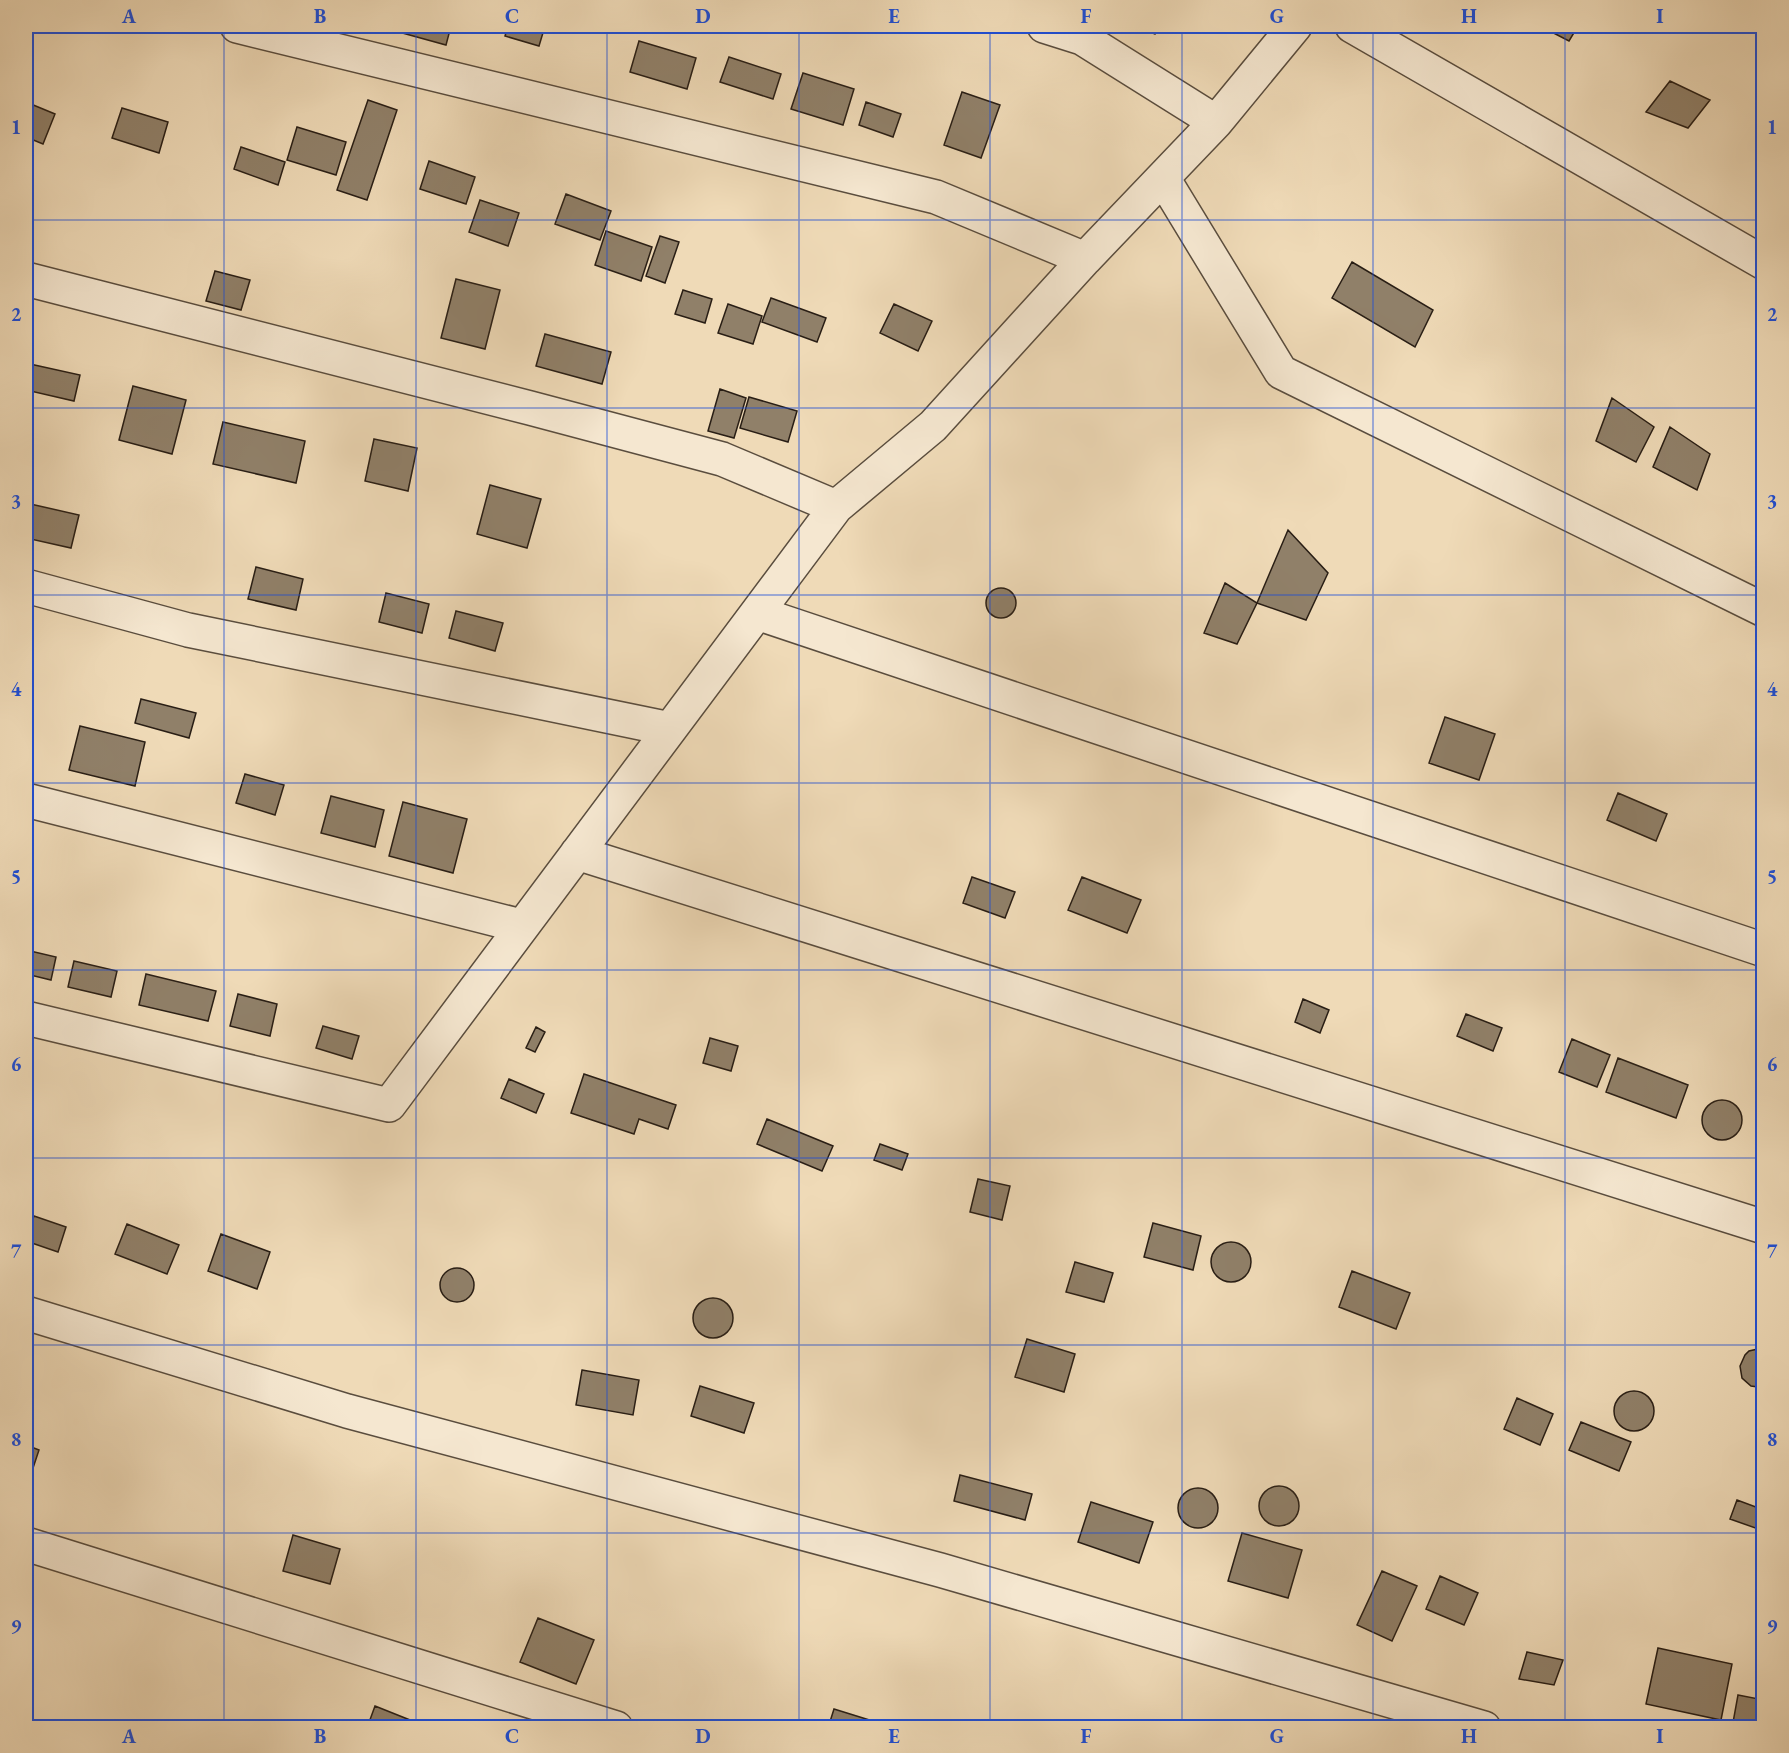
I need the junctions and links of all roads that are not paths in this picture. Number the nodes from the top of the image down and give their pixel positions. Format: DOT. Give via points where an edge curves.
graph roads {
  1 [pos="237,26"];
  2 [pos="1044,26"];
  3 [pos="1295,26"];
  4 [pos="1352,26"];
  5 [pos="1216,122"];
  6 [pos="1163,178"];
  7 [pos="1085,259"];
  8 [pos="1764,263"];
  9 [pos="26,279"];
  10 [pos="836,507"];
  11 [pos="26,585"];
  12 [pos="1764,610"];
  13 [pos="757,613"];
  14 [pos="670,729"];
  15 [pos="26,800"];
  16 [pos="577,853"];
  17 [pos="521,926"];
  18 [pos="1764,950"];
  19 [pos="26,1018"];
  20 [pos="1764,1227"];
  21 [pos="26,1313"];
  22 [pos="26,1544"];
  23 [pos="616,1728"];
  24 [pos="1484,1728"];
  1 -- 7 [label="street" via="936,197"];
  2 -- 5 [label="street" via="1082,38"];
  3 -- 5 [label="street"];
  4 -- 8 [label="street"];
  5 -- 6 [label="street"];
  6 -- 7 [label="street"];
  6 -- 12 [label="street" via="1281,372"];
  7 -- 10 [label="street" via="933,426"];
  9 -- 10 [label="street" via="722,459"];
  10 -- 13 [label="street"];
  11 -- 14 [label="street" via="188,630"];
  13 -- 14 [label="street"];
  13 -- 18 [label="street"];
  14 -- 16 [label="street"];
  15 -- 17 [label="street"];
  16 -- 17 [label="street"];
  16 -- 20 [label="street"];
  17 -- 19 [label="street" via="389,1105"];
  21 -- 24 [label="street" via="347,1411 940,1570"];
  22 -- 23 [label="street"];
}
